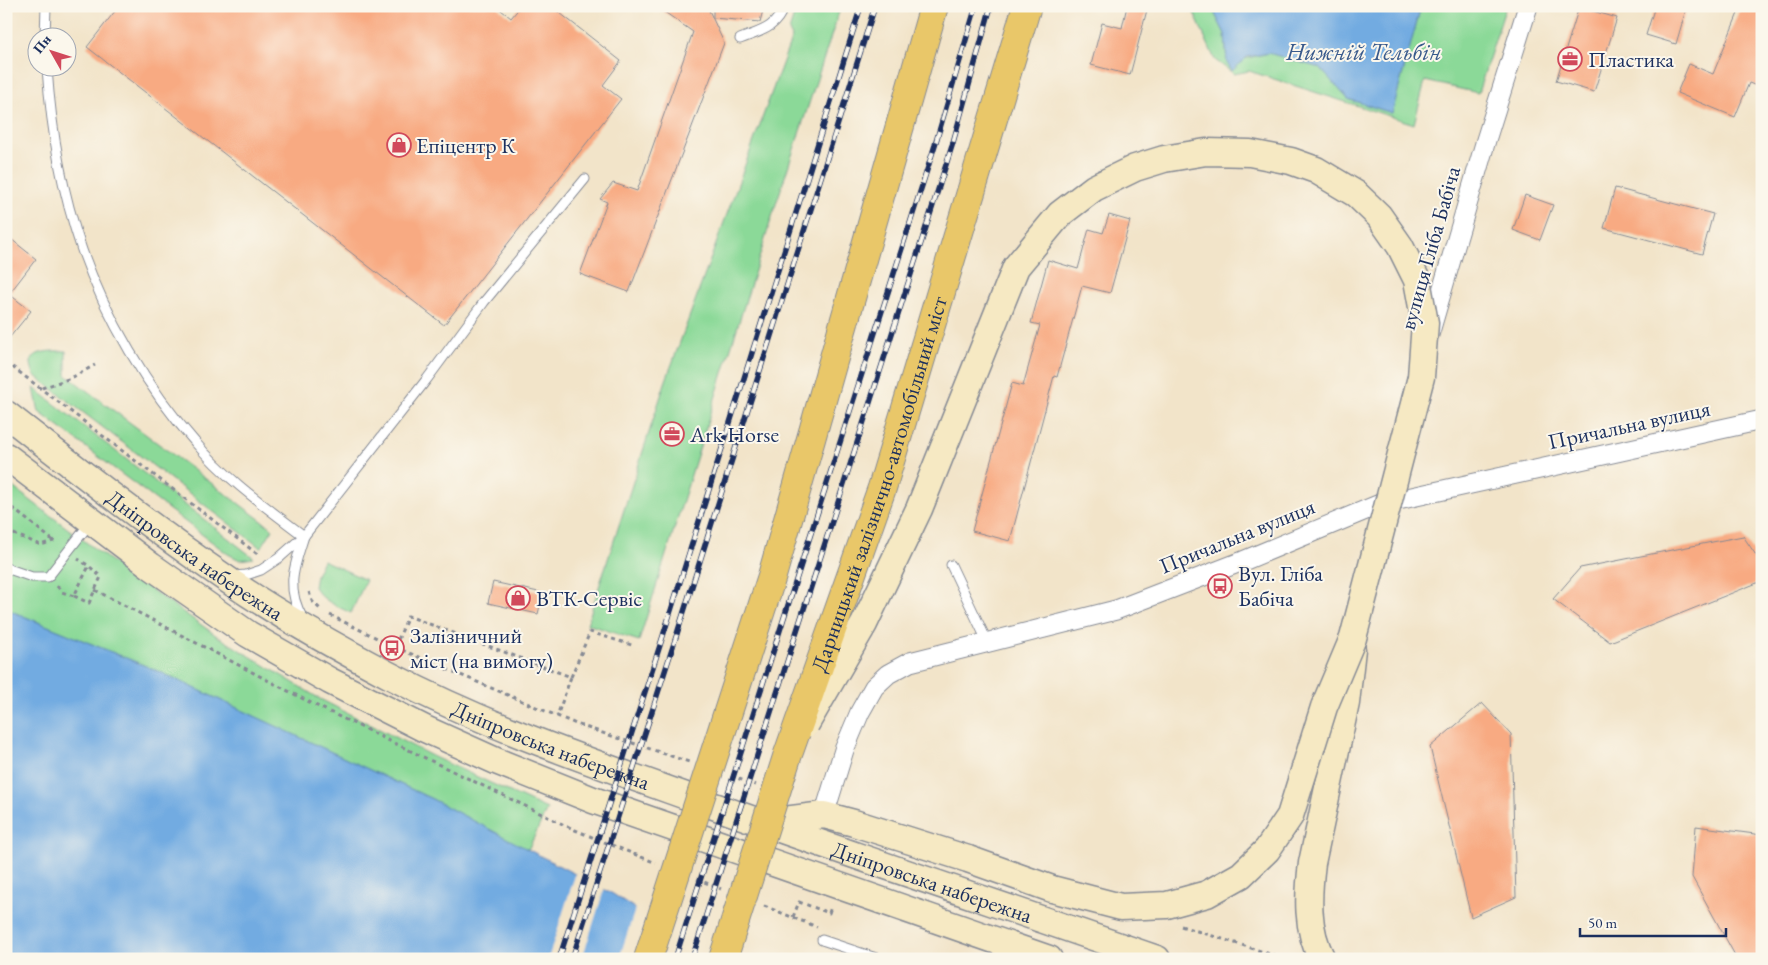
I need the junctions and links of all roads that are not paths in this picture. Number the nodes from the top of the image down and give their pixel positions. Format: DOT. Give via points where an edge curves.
graph roads {
  1 [pos="46,6"];
  2 [pos="784,6"];
  3 [pos="934,6"];
  4 [pos="1027,6"];
  5 [pos="1528,6"];
  6 [pos="45,28"];
  7 [pos="740,39"];
  8 [pos="48,78"];
  9 [pos="585,179"];
  10 [pos="6,414"];
  11 [pos="1762,420"];
  12 [pos="6,456"];
  13 [pos="1380,504"];
  14 [pos="92,520"];
  15 [pos="304,536"];
  16 [pos="951,565"];
  17 [pos="6,568"];
  18 [pos="221,575"];
  19 [pos="320,618"];
  20 [pos="1353,638"];
  21 [pos="987,641"];
  22 [pos="787,757"];
  23 [pos="824,815"];
  24 [pos="771,826"];
  25 [pos="822,940"];
  26 [pos="648,959"];
  27 [pos="723,959"];
  28 [pos="879,959"];
  29 [pos="1049,959"];
  30 [pos="1157,959"];
  31 [pos="1322,959"];
  1 -- 6 [label="lane"];
  2 -- 7 [label="lane" via="778,20 770,27"];
  3 -- 26 [label="main road, bridge" via="772,576"];
  4 -- 22 [label="main road, Дарницький залізнично-автомобільний міст, bridge" via="882,488"];
  5 -- 13 [label="street, вулиця Гліба Бабіча"];
  8 -- 15 [label="lane" via="54,135 80,241 106,307 127,345 195,443 252,496"];
  9 -- 15 [label="lane" via="484,302"];
  10 -- 18 [label="main road, Дніпровська набережна"];
  11 -- 13 [label="street, Причальна вулиця"];
  12 -- 14 [label="main road, Дніпровська набережна"];
  13 -- 21 [label="street, Причальна вулиця" via="1116,610"];
  14 -- 17 [label="lane" via="48,577 32,577"];
  14 -- 29 [label="main road, Дніпровська набережна" via="248,634 330,681 425,729 593,800"];
  15 -- 18 [label="lane" via="261,570 246,575"];
  15 -- 19 [label="lane" via="293,572 293,598 298,609"];
  16 -- 21 [label="lane"];
  18 -- 19 [label="main road, Дніпровська набережна"];
  19 -- 24 [label="main road, Дніпровська набережна" via="388,675 460,710 562,751"];
  20 -- 22 [label="main road, bridge" via="1421,376 1426,323 1417,280 1400,246 1378,216 1356,194 1316,170 1250,152 1206,152 1164,159 1135,168 1094,188 1060,214 1016,267 919,509 864,624"];
  20 -- 23 [label="main road, bridge" via="1324,707 1290,816 1267,850 1241,875 1207,894 1167,905 1121,907 1052,889 968,859"];
  20 -- 31 [label="main road, bridge" via="1346,703 1308,890 1310,919"];
  21 -- 23 [label="street, Причальна вулиця" via="910,662 874,686 844,750"];
  22 -- 27 [label="main road, Дарницький залізнично-автомобільний міст, bridge"];
  23 -- 24 [label="main road" via="784,820"];
  24 -- 30 [label="main road, Дніпровська набережна"];
  25 -- 28 [label="lane"];
}
